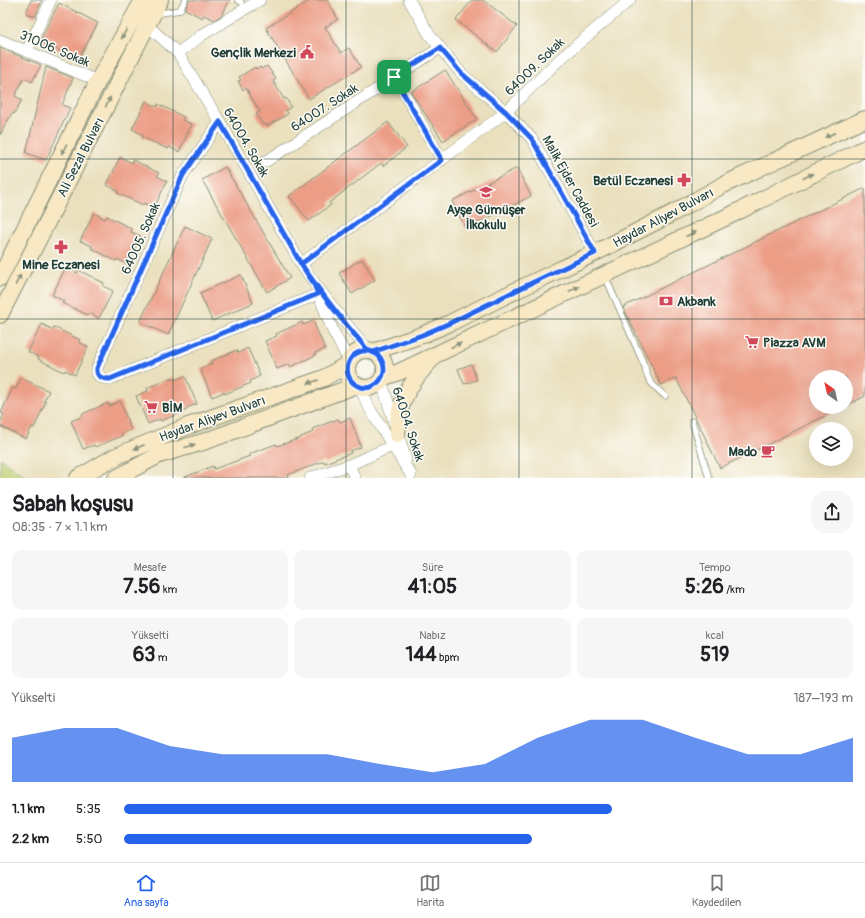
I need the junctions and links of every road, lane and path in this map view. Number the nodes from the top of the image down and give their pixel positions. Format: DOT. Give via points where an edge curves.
graph roads {
  1 [pos="52,0"];
  2 [pos="143,0"];
  3 [pos="185,0"];
  4 [pos="260,0"];
  5 [pos="408,0"];
  6 [pos="630,0"];
  7 [pos="153,13"];
  8 [pos="0,40"];
  9 [pos="440,48"];
  10 [pos="27,52"];
  11 [pos="178,53"];
  12 [pos="394,77"];
  13 [pos="98,81"];
  14 [pos="506,112"];
  15 [pos="865,119"];
  16 [pos="220,122"];
  17 [pos="865,148"];
  18 [pos="442,160"];
  19 [pos="265,162"];
  20 [pos="595,253"];
  21 [pos="301,264"];
  22 [pos="605,275"];
  23 [pos="0,278"];
  24 [pos="313,282"];
  25 [pos="318,294"];
  26 [pos="0,315"];
  27 [pos="371,351"];
  28 [pos="437,354"];
  29 [pos="348,362"];
  30 [pos="381,379"];
  31 [pos="358,386"];
  32 [pos="665,396"];
  33 [pos="692,421"];
  34 [pos="395,440"];
  35 [pos="349,465"];
  36 [pos="412,477"];
  37 [pos="78,478"];
  38 [pos="116,478"];
  39 [pos="310,478"];
  40 [pos="355,478"];
  41 [pos="709,478"];
  1 -- 10 [label="street"];
  2 -- 13 [label="main road, Ali Sezal Bulvarı, one-way"];
  3 -- 7 [label="lane" via="180,10"];
  4 -- 11 [label="street" via="202,35"];
  5 -- 9 [label="street, Malik Ejder Caddesi"];
  6 -- 14 [label="street, 64009. Sokak" via="559,60"];
  7 -- 11 [label="street, 64004. Sokak"];
  26 -- 7 [label="main road, Ali Sezal Bulvarı, one-way"];
  8 -- 10 [label="street, 31006. Sokak"];
  9 -- 12 [label="street, 64007. Sokak"];
  9 -- 14 [label="street, Malik Ejder Caddesi" via="461,73"];
  10 -- 13 [label="street, 31006. Sokak"];
  11 -- 16 [label="street, 64004. Sokak"];
  12 -- 18 [label="street"];
  12 -- 19 [label="street, 64007. Sokak"];
  13 -- 23 [label="main road, Ali Sezal Bulvarı, one-way"];
  14 -- 18 [label="street, 64009. Sokak"];
  14 -- 20 [label="street, Malik Ejder Caddesi" via="532,139"];
  15 -- 20 [label="main road, Haydar Aliyev Bulvarı, one-way" via="723,185"];
  16 -- 21 [label="street, 64004. Sokak"];
  16 -- 25 [label="street, 64005. Sokak" via="183,175 96,372 104,379 110,379"];
  22 -- 17 [label="main road, Haydar Aliyev Bulvarı, one-way"];
  18 -- 21 [label="street, 64009. Sokak"];
  20 -- 27 [label="main road, Haydar Aliyev Bulvarı" via="450,323"];
  21 -- 24 [label="street, 64004. Sokak"];
  28 -- 22 [label="main road, Haydar Aliyev Bulvarı, one-way"];
  22 -- 32 [label="lane" via="647,376 651,384"];
  24 -- 25 [label="street, 64004. Sokak"];
  24 -- 27 [label="street, 64004. Sokak"];
  25 -- 29 [label="street, 64004. Sokak"];
  27 -- 29 [label="main road" via="357,352"];
  27 -- 30 [label="main road" via="378,354 384,363"];
  28 -- 30 [label="main road, Haydar Aliyev Bulvarı"];
  28 -- 34 [label="main road" via="419,373 408,392 400,409"];
  29 -- 31 [label="main road" via="350,378"];
  29 -- 37 [label="main road, Haydar Aliyev Bulvarı, one-way" via="324,378 188,426 114,457"];
  30 -- 31 [label="main road" via="371,387"];
  30 -- 34 [label="street, 64004. Sokak"];
  31 -- 34 [label="street, 64004. Sokak" via="371,411"];
  38 -- 31 [label="main road, Haydar Aliyev Bulvarı, one-way" via="159,455 206,441"];
  33 -- 41 [label="lane"];
  34 -- 35 [label="street"];
  34 -- 36 [label="street, 64004. Sokak"];
  35 -- 39 [label="street"];
  35 -- 40 [label="street"];
}
